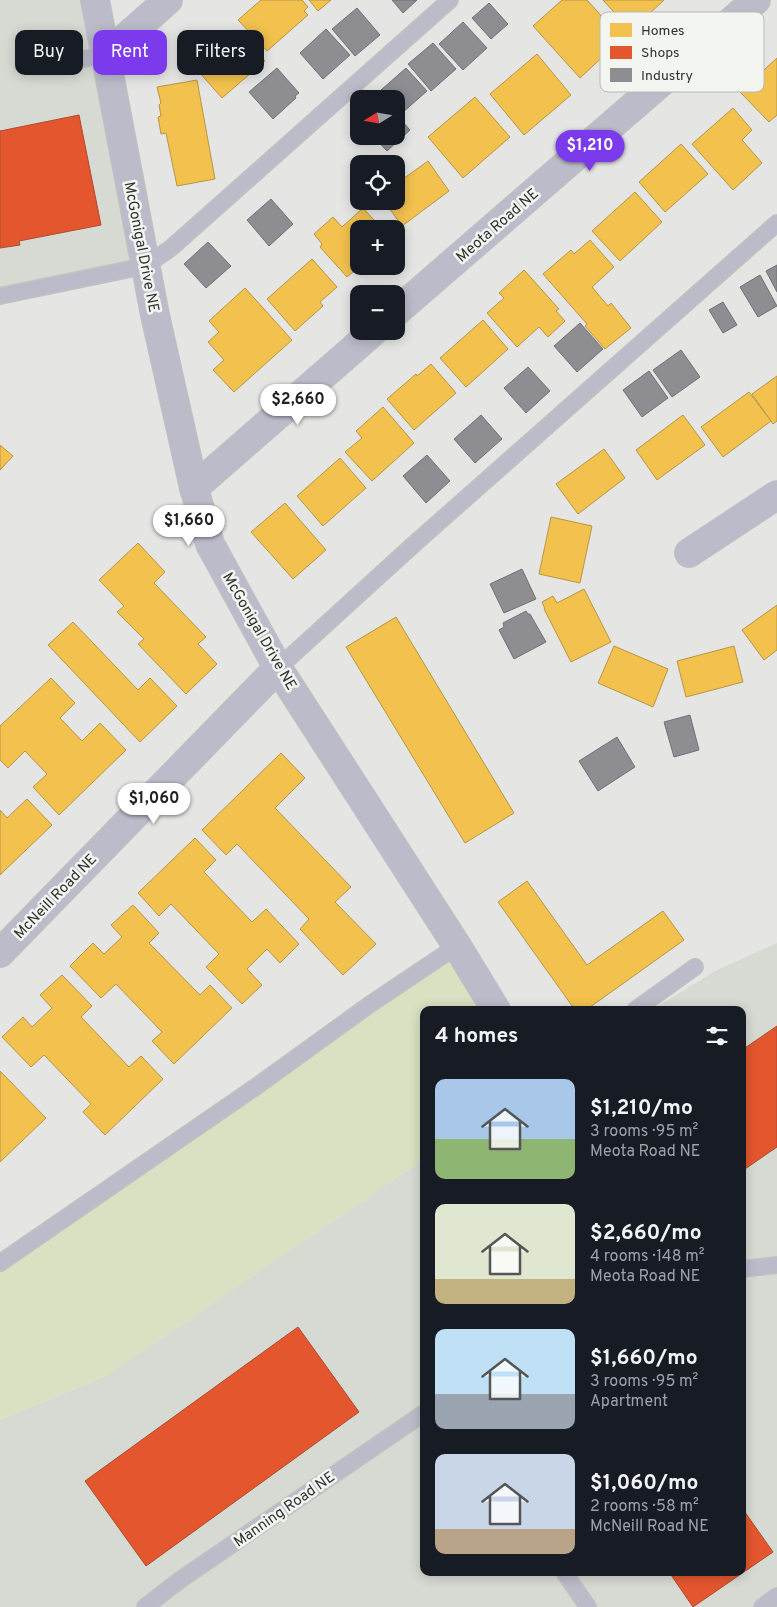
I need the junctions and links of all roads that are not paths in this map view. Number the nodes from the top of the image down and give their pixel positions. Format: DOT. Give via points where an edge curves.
graph roads {
  1 [pos="95,0"];
  2 [pos="168,0"];
  3 [pos="450,0"];
  4 [pos="756,0"];
  5 [pos="742,12"];
  6 [pos="101,30"];
  7 [pos="134,30"];
  8 [pos="110,75"];
  9 [pos="650,92"];
  10 [pos="777,223"];
  11 [pos="145,266"];
  12 [pos="0,296"];
  13 [pos="405,304"];
  14 [pos="364,340"];
  15 [pos="194,488"];
  16 [pos="777,494"];
  17 [pos="689,553"];
  18 [pos="278,668"];
  19 [pos="457,946"];
  20 [pos="0,953"];
  21 [pos="695,967"];
  22 [pos="494,1006"];
  23 [pos="641,1006"];
  24 [pos="0,1263"];
  25 [pos="777,1266"];
  26 [pos="746,1269"];
  27 [pos="420,1415"];
  28 [pos="567,1576"];
  29 [pos="777,1596"];
  30 [pos="145,1607"];
  31 [pos="588,1607"];
  32 [pos="762,1607"];
  1 -- 6 [label="street, McGonigal Drive NE"];
  2 -- 7 [label="street"];
  3 -- 11 [label="lane" via="171,248"];
  4 -- 5 [label="street, Meota Road NE"];
  8 -- 11 [label="street, McGonigal Drive NE"];
  9 -- 13 [label="street, Meota Road NE"];
  10 -- 18 [label="lane" via="412,545"];
  11 -- 12 [label="lane"];
  11 -- 15 [label="street, McGonigal Drive NE"];
  14 -- 15 [label="street"];
  15 -- 18 [label="street, McGonigal Drive NE" via="210,544"];
  16 -- 17 [label="street"];
  18 -- 19 [label="street, McGonigal Drive NE"];
  18 -- 20 [label="street, McNeill Road NE"];
  19 -- 22 [label="street, McGonigal Drive NE"];
  19 -- 24 [label="lane"];
  21 -- 23 [label="lane"];
  25 -- 26 [label="lane"];
  27 -- 30 [label="lane, Manning Road NE"];
  28 -- 31 [label="lane"];
  29 -- 32 [label="lane"];
}
